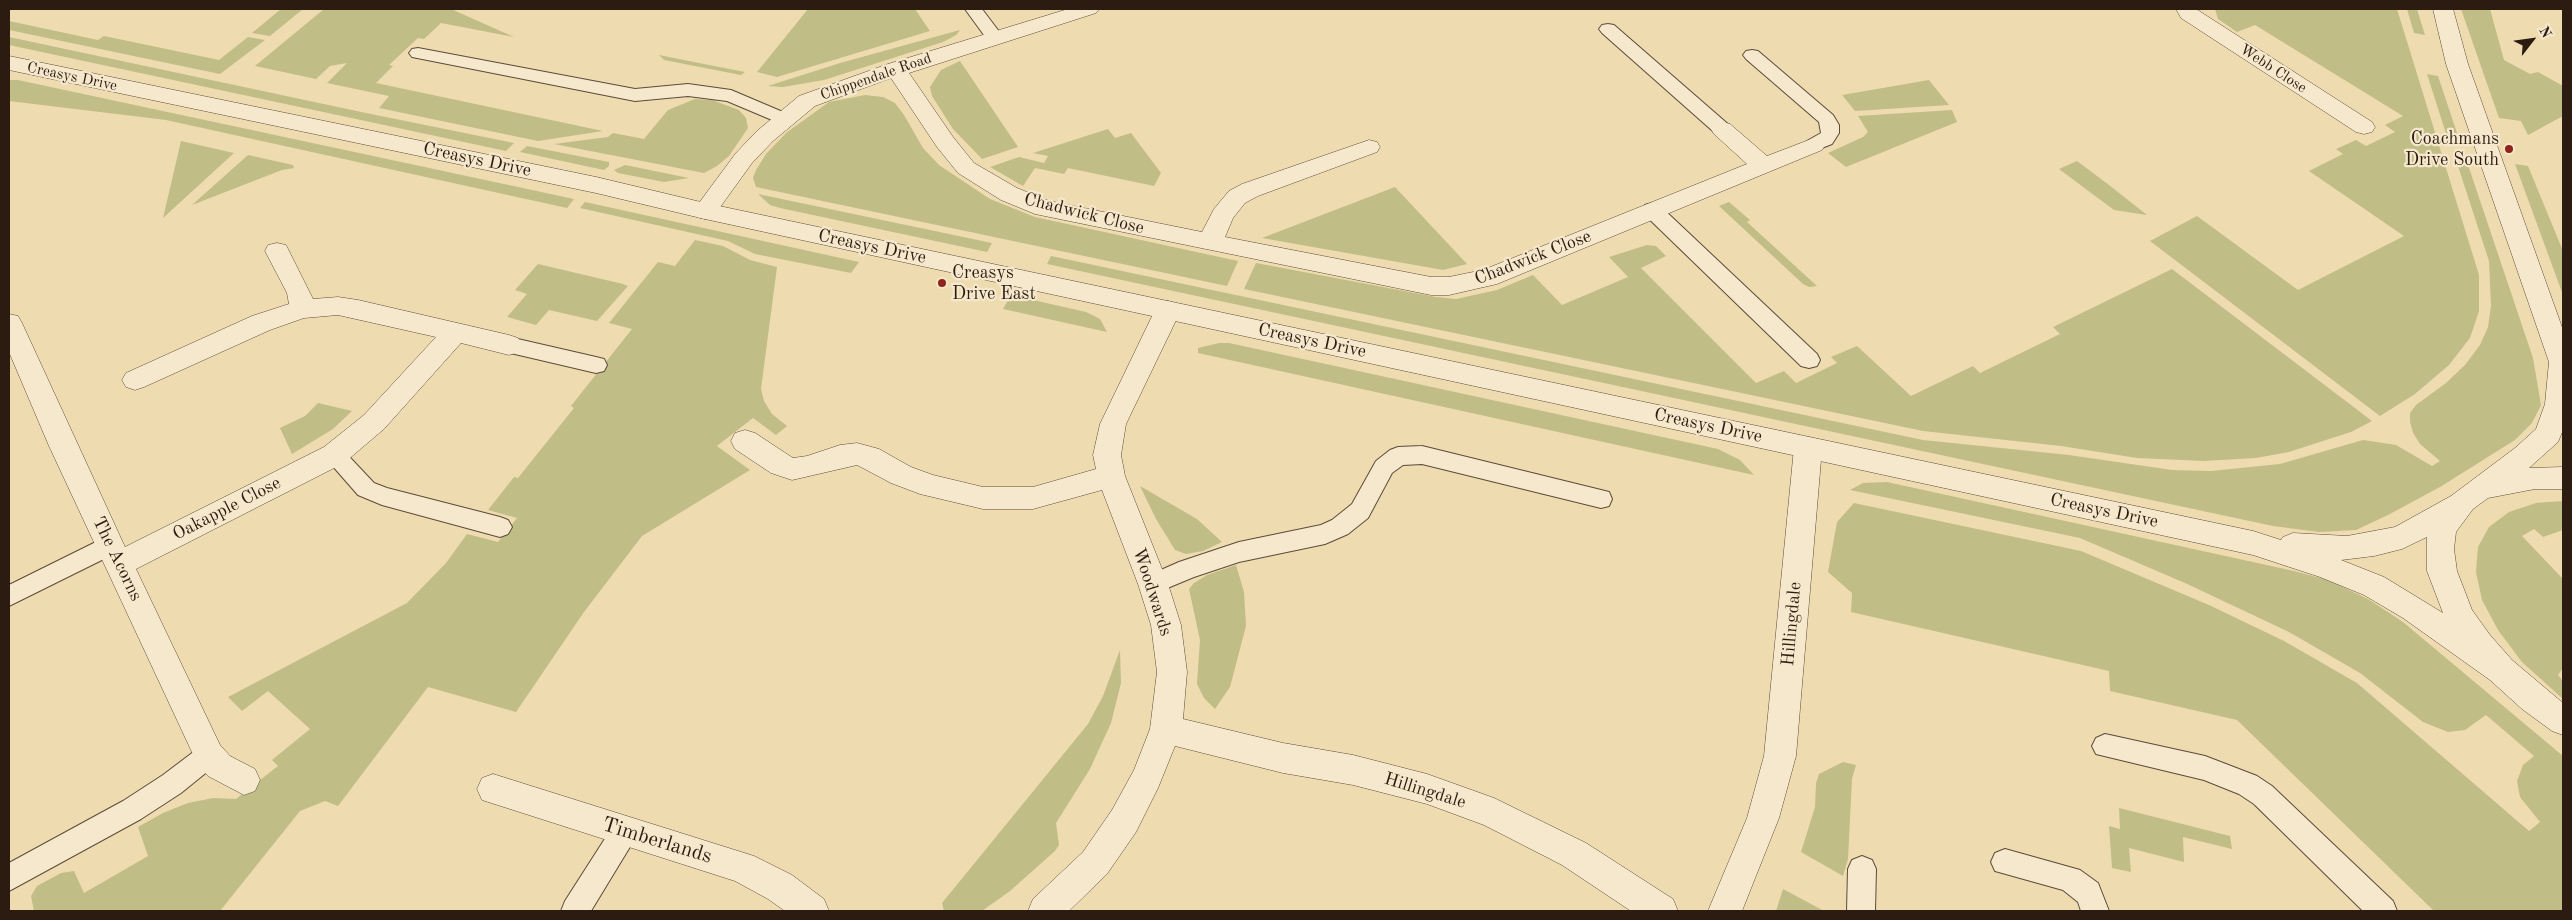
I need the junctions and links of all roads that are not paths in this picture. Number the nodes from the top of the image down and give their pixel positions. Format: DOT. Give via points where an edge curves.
graph roads {
  1 [pos="973,9"];
  2 [pos="1089,9"];
  3 [pos="2186,9"];
  4 [pos="2443,9"];
  5 [pos="1608,29"];
  6 [pos="994,38"];
  7 [pos="418,52"];
  8 [pos="1752,55"];
  9 [pos="9,63"];
  10 [pos="896,69"];
  11 [pos="784,119"];
  12 [pos="2364,127"];
  13 [pos="1722,129"];
  14 [pos="1814,145"];
  15 [pos="1369,147"];
  16 [pos="1763,165"];
  17 [pos="1652,210"];
  18 [pos="705,212"];
  19 [pos="1210,242"];
  20 [pos="277,251"];
  21 [pos="302,309"];
  22 [pos="1168,310"];
  23 [pos="456,332"];
  24 [pos="12,338"];
  25 [pos="508,345"];
  26 [pos="1808,360"];
  27 [pos="2562,364"];
  28 [pos="596,365"];
  29 [pos="135,380"];
  30 [pos="745,441"];
  31 [pos="1808,448"];
  32 [pos="334,454"];
  33 [pos="1111,476"];
  34 [pos="2563,478"];
  35 [pos="2472,495"];
  36 [pos="1601,499"];
  37 [pos="500,527"];
  38 [pos="2253,543"];
  39 [pos="115,554"];
  40 [pos="1153,584"];
  41 [pos="9,596"];
  42 [pos="2501,670"];
  43 [pos="2563,723"];
  44 [pos="1166,729"];
  45 [pos="2105,746"];
  46 [pos="209,755"];
  47 [pos="244,780"];
  48 [pos="493,788"];
  49 [pos="625,832"];
  50 [pos="2005,862"];
  51 [pos="1862,869"];
  52 [pos="9,878"];
  53 [pos="575,911"];
  54 [pos="812,911"];
  55 [pos="1045,911"];
  56 [pos="1661,911"];
  57 [pos="1726,911"];
  58 [pos="1861,911"];
  59 [pos="2095,911"];
  60 [pos="2383,911"];
  1 -- 6 [label="lane"];
  2 -- 6 [label="street, Chippendale Road"];
  3 -- 12 [label="street, Webb Close" via="2188,14"];
  4 -- 27 [label="street" via="2457,64"];
  5 -- 13 [label="lane"];
  6 -- 10 [label="street, Chippendale Road"];
  7 -- 11 [label="lane" via="635,95 688,90 731,96"];
  8 -- 14 [label="lane" via="1827,119 1830,133 1825,140"];
  9 -- 18 [label="street, Creasys Drive" via="596,185"];
  10 -- 11 [label="street, Chippendale Road" via="823,94 794,109"];
  10 -- 19 [label="street, Chadwick Close" via="953,154 966,168 1002,190 1044,208"];
  11 -- 18 [label="street, Chippendale Road" via="744,158"];
  13 -- 16 [label="street"];
  14 -- 16 [label="street, Chadwick Close"];
  15 -- 19 [label="street" via="1237,197 1222,215"];
  16 -- 17 [label="street, Chadwick Close"];
  17 -- 19 [label="street, Chadwick Close" via="1488,278 1450,286 1396,280"];
  17 -- 26 [label="lane"];
  18 -- 22 [label="street, Creasys Drive"];
  20 -- 21 [label="street" via="299,293"];
  21 -- 23 [label="street" via="338,306"];
  21 -- 29 [label="street" via="261,323"];
  22 -- 31 [label="street, Creasys Drive"];
  22 -- 33 [label="street, Woodwards" via="1113,424 1107,455"];
  23 -- 25 [label="street"];
  23 -- 32 [label="street, Oakapple Close" via="374,422"];
  24 -- 39 [label="street, The Acorns"];
  25 -- 28 [label="lane"];
  27 -- 35 [label="street" via="2558,404 2548,436"];
  30 -- 33 [label="street" via="792,469 857,454 930,486 983,498 1034,498"];
  31 -- 38 [label="street, Creasys Drive"];
  31 -- 57 [label="street, Hillingdale" via="1780,756 1763,818"];
  32 -- 37 [label="lane" via="353,478 374,493"];
  32 -- 39 [label="street, Oakapple Close"];
  33 -- 40 [label="street, Woodwards"];
  34 -- 35 [label="street" via="2535,478"];
  35 -- 38 [label="street, Creasys Drive" via="2402,537 2374,544 2347,548"];
  35 -- 42 [label="street" via="2442,529 2442,571 2461,619"];
  36 -- 40 [label="lane" via="1422,455 1398,456 1384,467 1360,512 1340,527 1325,534 1239,552"];
  38 -- 42 [label="street, Creasys Drive" via="2374,586 2414,609"];
  39 -- 41 [label="lane"];
  39 -- 46 [label="street, The Acorns"];
  40 -- 44 [label="street, Woodwards" via="1166,625 1172,672"];
  42 -- 43 [label="street"];
  44 -- 55 [label="street, Woodwards" via="1124,821 1095,863"];
  44 -- 56 [label="street, Hillingdale" via="1283,758 1353,770 1427,789 1494,813 1574,854"];
  45 -- 60 [label="lane" via="2205,768 2248,785 2279,810"];
  46 -- 47 [label="street, The Acorns" via="219,766"];
  46 -- 52 [label="lane" via="132,810"];
  48 -- 49 [label="street, Timberlands"];
  49 -- 53 [label="lane"];
  49 -- 54 [label="street, Timberlands" via="742,868 780,887"];
  50 -- 59 [label="lane" via="2070,878 2088,893"];
  51 -- 58 [label="lane"];
}
